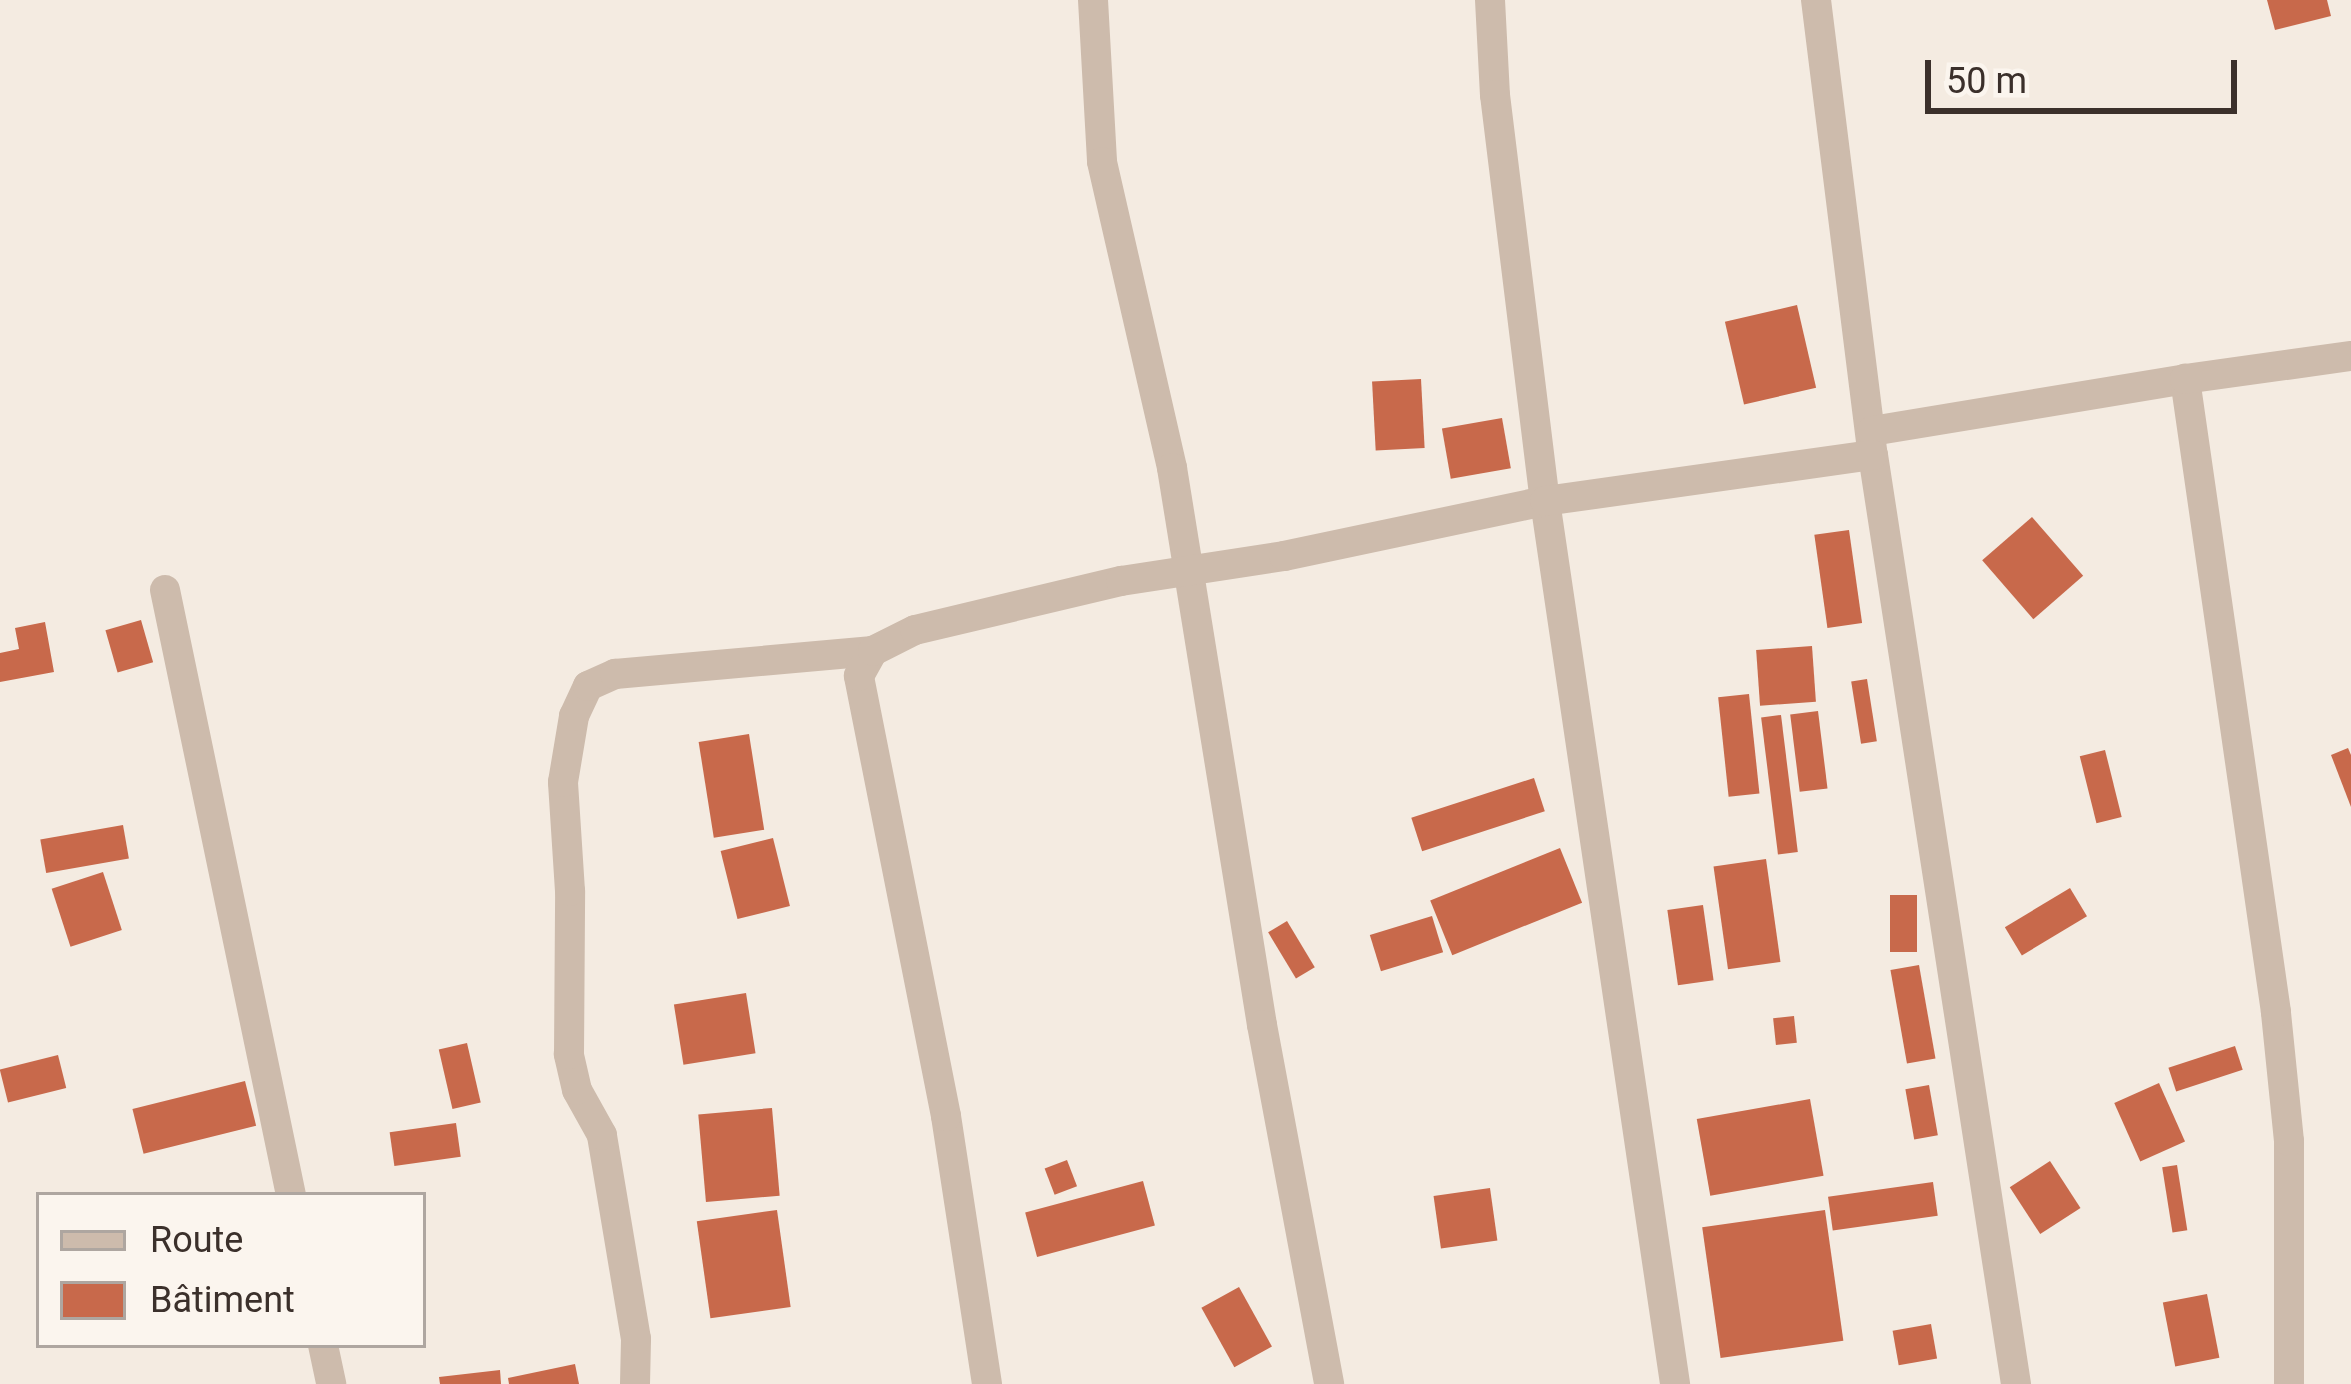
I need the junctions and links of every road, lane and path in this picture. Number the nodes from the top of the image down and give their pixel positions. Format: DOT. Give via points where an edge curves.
graph roads {
  1 [pos="1093,0"];
  2 [pos="1490,0"];
  3 [pos="1816,0"];
  4 [pos="2351,356"];
  5 [pos="2185,379"];
  6 [pos="1873,443"];
  7 [pos="1545,501"];
  8 [pos="1186,573"];
  9 [pos="165,590"];
  10 [pos="873,651"];
  11 [pos="290,1192"];
  12 [pos="324,1348"];
  13 [pos="332,1384"];
  14 [pos="635,1384"];
  15 [pos="987,1384"];
  16 [pos="1329,1384"];
  17 [pos="1675,1384"];
  18 [pos="2016,1384"];
  19 [pos="2289,1384"];
  1 -- 8 [label="street" via="1102,162 1154,375"];
  2 -- 7 [label="street"];
  3 -- 6 [label="street"];
  4 -- 5 [label="street"];
  5 -- 6 [label="street"];
  5 -- 19 [label="street" via="2276,1012 2289,1141"];
  6 -- 7 [label="street"];
  6 -- 18 [label="street"];
  7 -- 8 [label="street"];
  7 -- 17 [label="street"];
  8 -- 10 [label="street" via="915,630"];
  8 -- 16 [label="street"];
  9 -- 11 [label="street"];
  10 -- 14 [label="street" via="615,674 588,686 574,716 563,782 569,1054 577,1090 602,1135"];
  10 -- 15 [label="street" via="860,676 946,1116"];
  12 -- 13 [label="street"];
}
